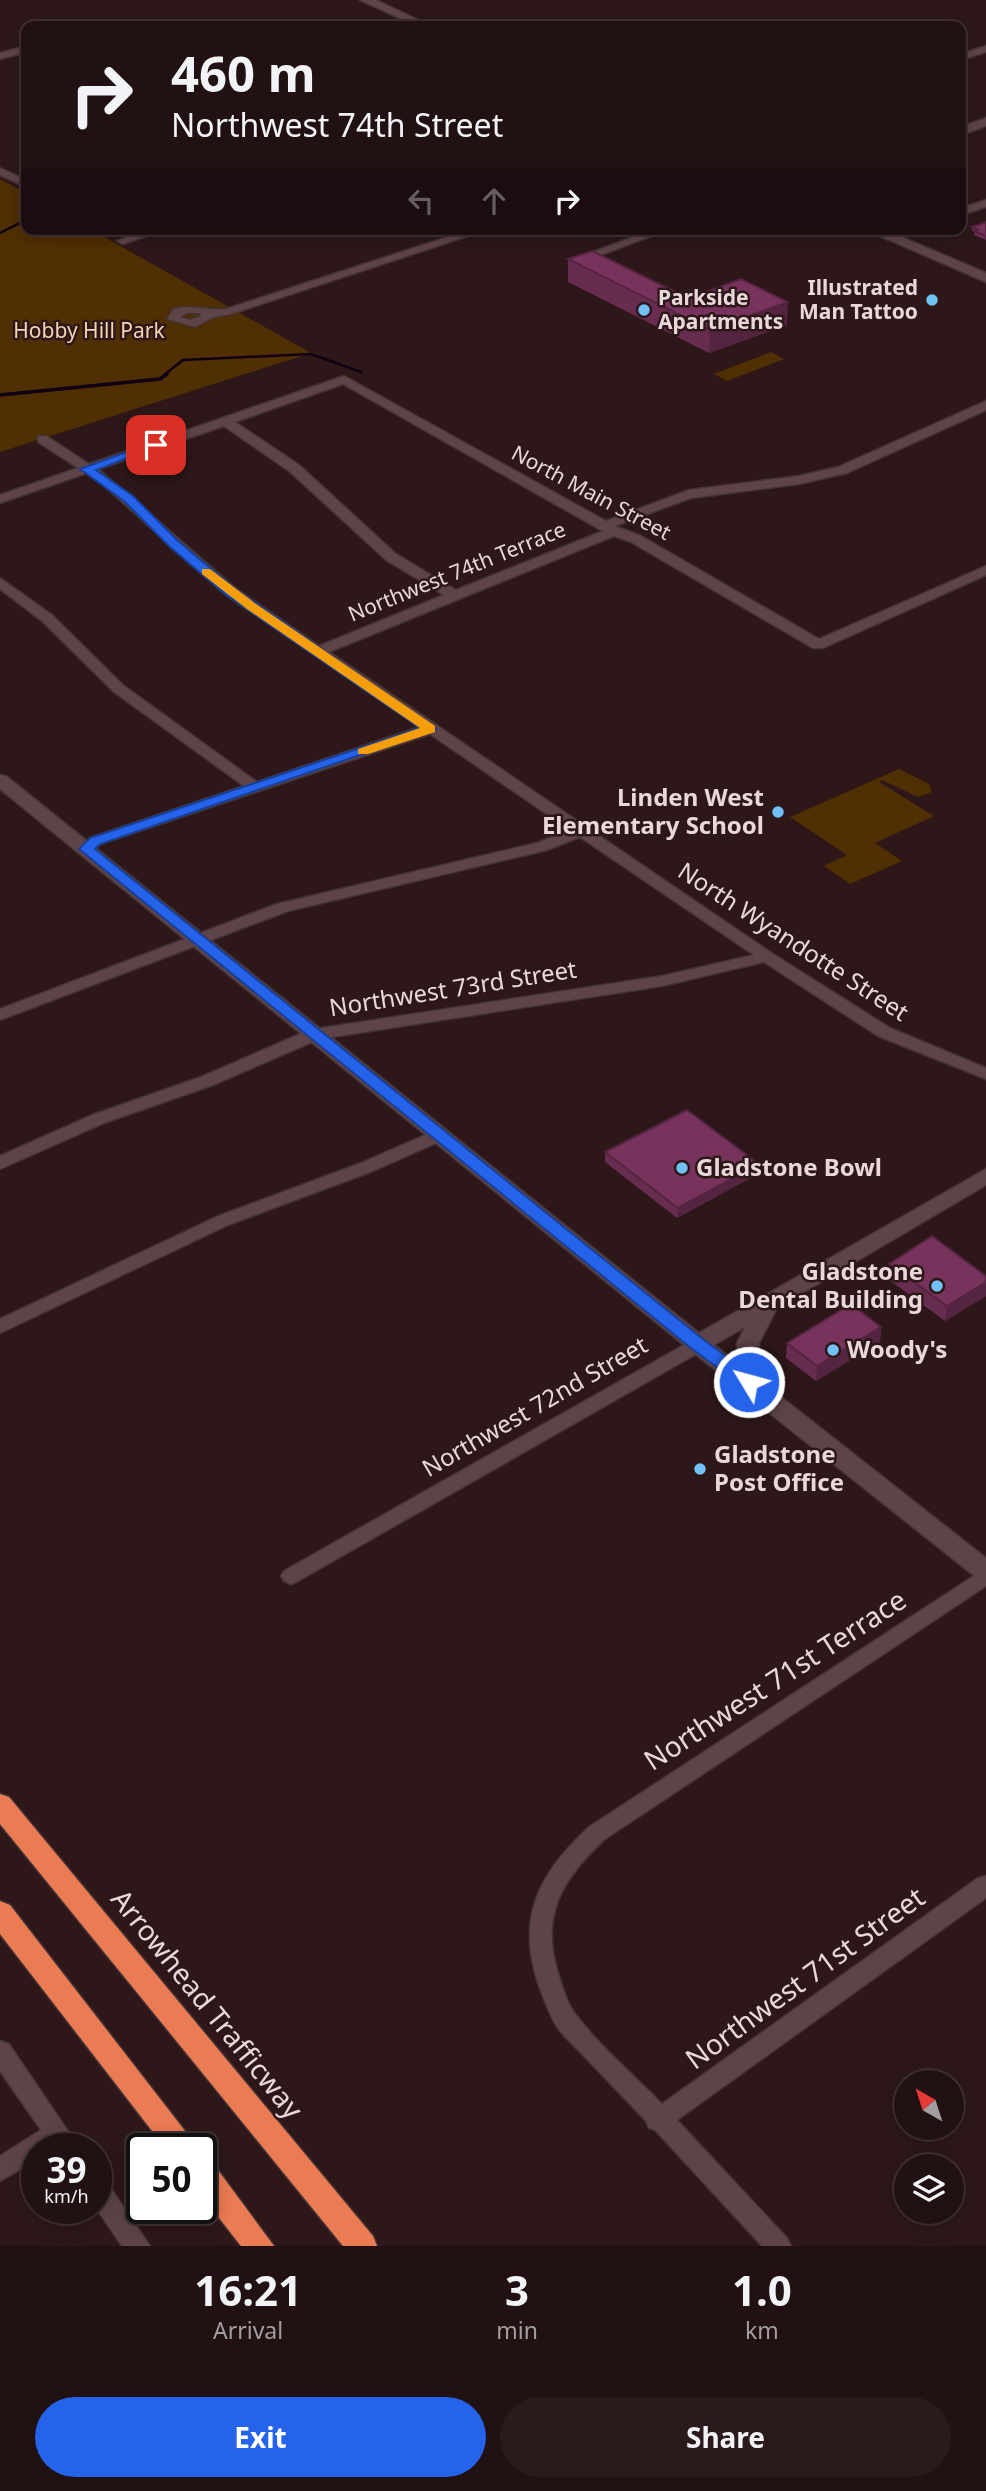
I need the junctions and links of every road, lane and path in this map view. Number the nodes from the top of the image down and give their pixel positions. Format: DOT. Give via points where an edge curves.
graph roads {
  1 [pos="366,0"];
  2 [pos="414,21"];
  3 [pos="986,49"];
  4 [pos="21,50"];
  5 [pos="966,55"];
  6 [pos="0,56"];
  7 [pos="986,122"];
  8 [pos="966,129"];
  9 [pos="0,171"];
  10 [pos="21,182"];
  11 [pos="986,203"];
  12 [pos="966,210"];
  13 [pos="142,235"];
  14 [pos="465,235"];
  15 [pos="648,235"];
  16 [pos="884,235"];
  17 [pos="894,235"];
  18 [pos="888,237"];
  19 [pos="123,241"];
  20 [pos="589,256"];
  21 [pos="986,278"];
  22 [pos="208,314"];
  23 [pos="986,405"];
  24 [pos="225,421"];
  25 [pos="42,439"];
  26 [pos="86,469"];
  27 [pos="0,499"];
  28 [pos="609,528"];
  29 [pos="986,570"];
  30 [pos="0,582"];
  31 [pos="456,596"];
  32 [pos="316,652"];
  33 [pos="430,729"];
  34 [pos="0,780"];
  35 [pos="256,788"];
  36 [pos="581,831"];
  37 [pos="86,849"];
  38 [pos="195,938"];
  39 [pos="767,957"];
  40 [pos="0,1016"];
  41 [pos="315,1034"];
  42 [pos="986,1074"];
  43 [pos="439,1135"];
  44 [pos="0,1163"];
  45 [pos="986,1176"];
  46 [pos="768,1304"];
  47 [pos="0,1327"];
  48 [pos="698,1345"];
  49 [pos="749,1382"];
  50 [pos="986,1573"];
  51 [pos="292,1576"];
  52 [pos="0,1805"];
  53 [pos="986,1885"];
  54 [pos="0,1913"];
  55 [pos="0,2051"];
  56 [pos="659,2120"];
  57 [pos="57,2133"];
  58 [pos="172,2133"];
  59 [pos="21,2160"];
  60 [pos="0,2170"];
  61 [pos="217,2191"];
  62 [pos="112,2211"];
  63 [pos="137,2246"];
  64 [pos="260,2246"];
  65 [pos="362,2246"];
  66 [pos="778,2246"];
  1 -- 2 [label="street"];
  3 -- 5 [label="street"];
  4 -- 6 [label="street"];
  7 -- 8 [label="street"];
  9 -- 10 [label="street"];
  11 -- 12 [label="street"];
  13 -- 19 [label="street"];
  14 -- 22 [label="street" via="227,312"];
  15 -- 20 [label="street"];
  16 -- 18 [label="street"];
  17 -- 18 [label="street"];
  18 -- 21 [label="street"];
  23 -- 28 [label="street, Northwest 74th Terrace" via="842,470 689,494"];
  24 -- 26 [label="street"];
  24 -- 28 [label="street, North Main Street" via="344,380"];
  24 -- 31 [label="street" via="294,468 391,557"];
  25 -- 26 [label="street, North Wyandotte Street"];
  26 -- 27 [label="street"];
  26 -- 32 [label="street, North Wyandotte Street" via="106,480 230,591"];
  28 -- 29 [label="street, North Main Street" via="636,539 817,645"];
  28 -- 31 [label="street, Northwest 74th Terrace"];
  30 -- 35 [label="street" via="47,618 119,689"];
  31 -- 32 [label="street, Northwest 74th Terrace"];
  32 -- 33 [label="street, North Wyandotte Street"];
  33 -- 35 [label="street"];
  33 -- 36 [label="street, North Wyandotte Street"];
  34 -- 37 [label="street"];
  35 -- 37 [label="street" via="95,841"];
  36 -- 38 [label="street" via="542,847 295,903"];
  36 -- 39 [label="street, North Wyandotte Street"];
  37 -- 38 [label="street"];
  38 -- 40 [label="street"];
  38 -- 41 [label="street"];
  39 -- 41 [label="street, Northwest 73rd Street" via="662,981"];
  39 -- 42 [label="street, North Wyandotte Street" via="884,1032"];
  41 -- 43 [label="street"];
  41 -- 44 [label="street, Northwest 73rd Street" via="207,1081 88,1123"];
  43 -- 47 [label="street" via="222,1221"];
  43 -- 48 [label="street"];
  45 -- 46 [label="street, Northwest 72nd Street"];
  46 -- 48 [label="street, Northwest 72nd Street"];
  46 -- 49 [label="street" via="748,1343"];
  48 -- 49 [label="street"];
  48 -- 51 [label="street, Northwest 72nd Street"];
  49 -- 50 [label="street"];
  50 -- 56 [label="street, Northwest 71st Terrace" via="597,1833 561,1867 545,1898 539,1930 551,1991 566,2021"];
  52 -- 65 [label="highway, Arrowhead Trafficway"];
  53 -- 56 [label="street, Northwest 71st Street"];
  54 -- 58 [label="highway"];
  55 -- 57 [label="street"];
  56 -- 66 [label="street, Northwest 71st Terrace"];
  59 -- 60 [label="street"];
  61 -- 64 [label="highway"];
  62 -- 63 [label="street"];
}
